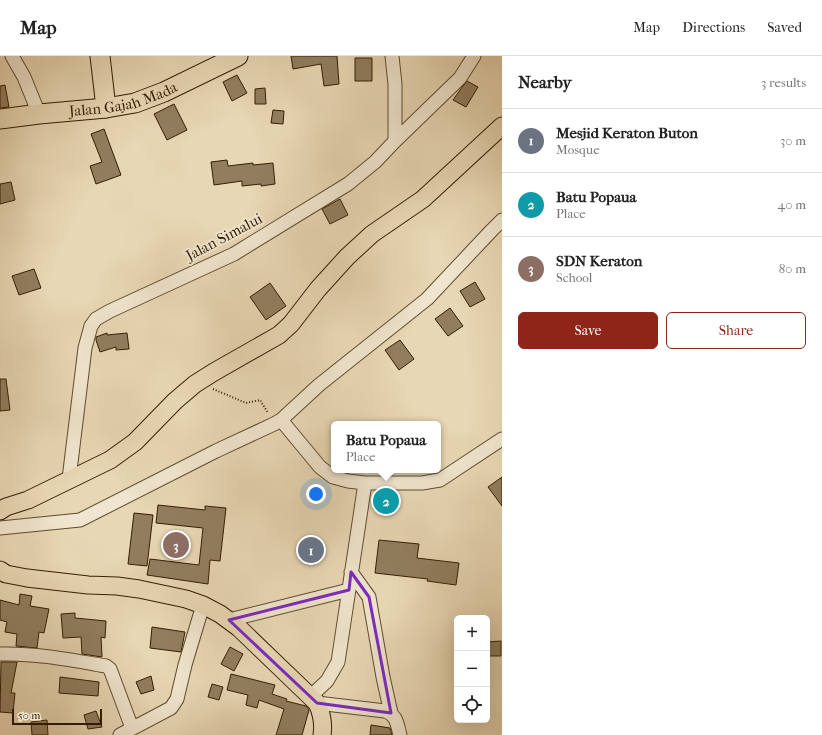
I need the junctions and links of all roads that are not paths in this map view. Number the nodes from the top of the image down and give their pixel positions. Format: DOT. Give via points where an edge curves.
graph roads {
  1 [pos="12,56"];
  2 [pos="100,56"];
  3 [pos="238,56"];
  4 [pos="392,56"];
  5 [pos="474,56"];
  6 [pos="106,108"];
  7 [pos="38,114"];
  8 [pos="0,119"];
  9 [pos="502,126"];
  10 [pos="395,141"];
  11 [pos="502,220"];
  12 [pos="278,422"];
  13 [pos="502,439"];
  14 [pos="69,479"];
  15 [pos="365,483"];
  16 [pos="0,511"];
  17 [pos="0,528"];
  18 [pos="0,570"];
  19 [pos="351,572"];
  20 [pos="349,590"];
  21 [pos="203,605"];
  22 [pos="229,620"];
  23 [pos="0,654"];
  24 [pos="314,699"];
  25 [pos="391,714"];
  26 [pos="132,728"];
  27 [pos="120,735"];
  28 [pos="322,735"];
  29 [pos="400,735"];
  1 -- 7 [label="street" via="24,77"];
  2 -- 6 [label="highway"];
  3 -- 6 [label="highway, Jalan Gajah Mada" via="164,92 135,103"];
  4 -- 10 [label="street" via="395,84"];
  5 -- 10 [label="street, Jalan Simalui" via="460,78"];
  6 -- 7 [label="highway, Jalan Gajah Mada"];
  7 -- 8 [label="highway, Jalan Gajah Mada"];
  9 -- 14 [label="main road" via="423,199 372,234 347,257 279,335 200,381 175,401 135,442 110,460"];
  10 -- 14 [label="street, Jalan Simalui" via="348,184 234,254 96,319 84,348"];
  11 -- 12 [label="street" via="427,299 319,385"];
  12 -- 15 [label="street" via="320,467 333,476"];
  12 -- 17 [label="street" via="80,520"];
  13 -- 15 [label="street" via="440,480"];
  14 -- 16 [label="main road"];
  15 -- 19 [label="street"];
  18 -- 21 [label="main road" via="6,574 27,578 138,588"];
  19 -- 20 [label="street"];
  19 -- 25 [label="street" via="369,597"];
  20 -- 22 [label="street"];
  20 -- 24 [label="street" via="338,662"];
  21 -- 22 [label="main road"];
  21 -- 26 [label="street" via="176,699 171,708"];
  22 -- 24 [label="main road"];
  23 -- 26 [label="street" via="20,654 106,666 110,669"];
  24 -- 25 [label="street"];
  24 -- 28 [label="main road" via="322,713"];
  25 -- 29 [label="street"];
  26 -- 27 [label="street"];
}
